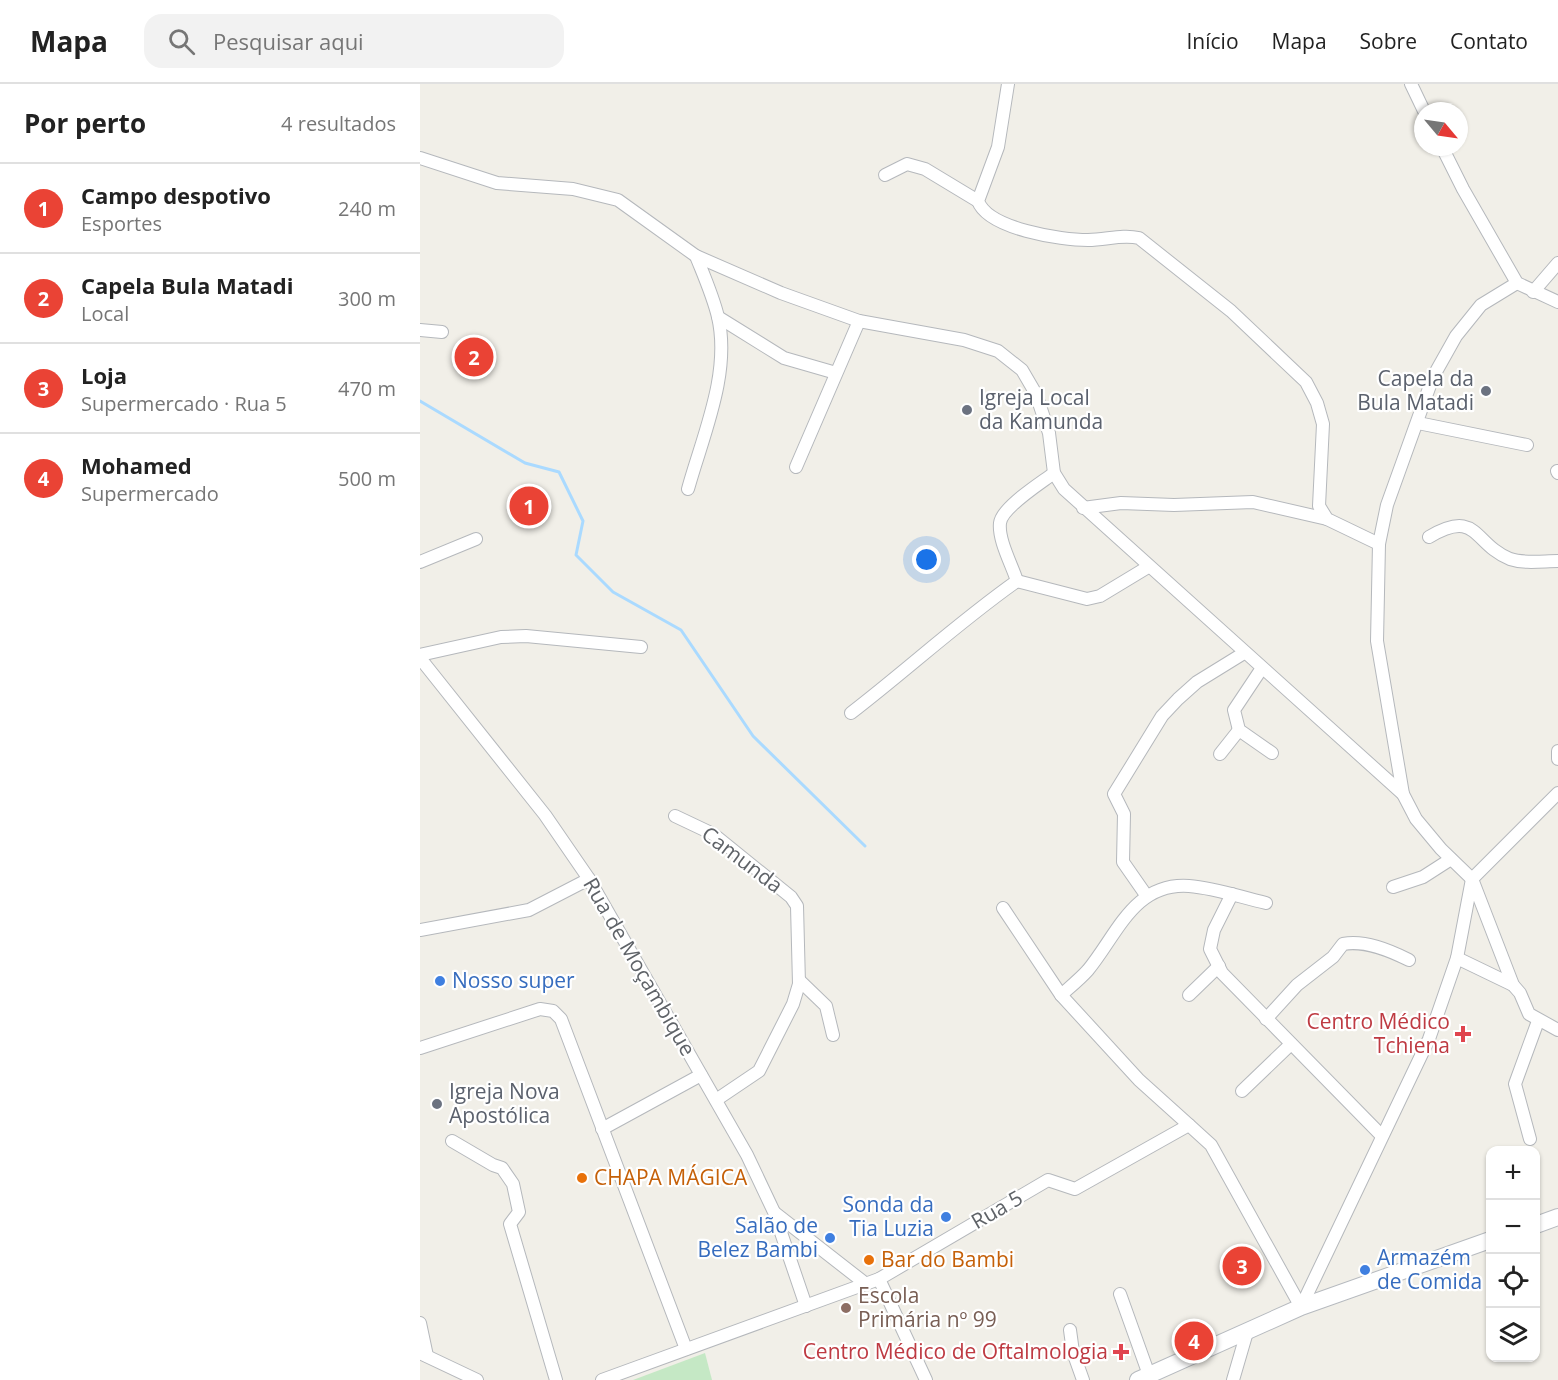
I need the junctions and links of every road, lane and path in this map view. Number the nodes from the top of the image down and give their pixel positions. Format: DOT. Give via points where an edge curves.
graph roads {
  1 [pos="1008,84"];
  2 [pos="1411,84"];
  3 [pos="1420,102"];
  4 [pos="1446,156"];
  5 [pos="420,158"];
  6 [pos="885,175"];
  7 [pos="978,201"];
  8 [pos="696,256"];
  9 [pos="1558,263"];
  10 [pos="1517,283"];
  11 [pos="1533,292"];
  12 [pos="1558,302"];
  13 [pos="718,317"];
  14 [pos="859,321"];
  15 [pos="420,330"];
  16 [pos="442,332"];
  17 [pos="836,373"];
  18 [pos="1418,423"];
  19 [pos="1527,445"];
  20 [pos="796,467"];
  21 [pos="1054,473"];
  22 [pos="688,489"];
  23 [pos="1083,508"];
  24 [pos="1327,519"];
  25 [pos="1429,537"];
  26 [pos="476,539"];
  27 [pos="1379,544"];
  28 [pos="1558,561"];
  29 [pos="420,562"];
  30 [pos="1148,567"];
  31 [pos="1017,581"];
  32 [pos="640,647"];
  33 [pos="1244,653"];
  34 [pos="420,657"];
  35 [pos="1262,668"];
  36 [pos="851,713"];
  37 [pos="1239,730"];
  38 [pos="1558,751"];
  39 [pos="1272,753"];
  40 [pos="1220,754"];
  41 [pos="1558,759"];
  42 [pos="1558,793"];
  43 [pos="1403,794"];
  44 [pos="675,816"];
  45 [pos="1451,859"];
  46 [pos="589,879"];
  47 [pos="1472,879"];
  48 [pos="1393,887"];
  49 [pos="1232,894"];
  50 [pos="1146,895"];
  51 [pos="1266,903"];
  52 [pos="1003,908"];
  53 [pos="420,930"];
  54 [pos="1457,958"];
  55 [pos="1408,960"];
  56 [pos="1218,966"];
  57 [pos="799,980"];
  58 [pos="1513,985"];
  59 [pos="1061,995"];
  60 [pos="1190,996"];
  61 [pos="1266,1019"];
  62 [pos="1538,1021"];
  63 [pos="1558,1030"];
  64 [pos="834,1035"];
  65 [pos="1292,1044"];
  66 [pos="420,1048"];
  67 [pos="701,1075"];
  68 [pos="1242,1091"];
  69 [pos="716,1100"];
  70 [pos="1189,1125"];
  71 [pos="602,1129"];
  72 [pos="1382,1136"];
  73 [pos="1530,1139"];
  74 [pos="452,1141"];
  75 [pos="774,1212"];
  76 [pos="1558,1217"];
  77 [pos="1540,1224"];
  78 [pos="1486,1242"];
  79 [pos="879,1279"];
  80 [pos="866,1284"];
  81 [pos="1120,1294"];
  82 [pos="806,1306"];
  83 [pos="1301,1306"];
  84 [pos="420,1323"];
  85 [pos="1070,1330"];
  86 [pos="1247,1332"];
  87 [pos="686,1349"];
  88 [pos="423,1355"];
  89 [pos="1144,1377"];
  90 [pos="477,1380"];
  91 [pos="556,1380"];
  92 [pos="602,1380"];
  93 [pos="926,1380"];
  94 [pos="1083,1380"];
  95 [pos="1233,1380"];
  1 -- 7 [label="street" via="998,147"];
  2 -- 3 [label="street"];
  4 -- 10 [label="street"];
  5 -- 8 [label="street" via="497,183 573,189 618,200"];
  6 -- 7 [label="street" via="907,165 925,169"];
  7 -- 24 [label="street" via="988,215 1027,231 1087,240 1125,235 1139,238 1231,310 1306,382 1317,403 1323,424 1320,506"];
  8 -- 13 [label="street"];
  8 -- 14 [label="street"];
  9 -- 11 [label="street"];
  10 -- 11 [label="street"];
  10 -- 18 [label="street" via="1481,305 1456,336 1433,377"];
  11 -- 12 [label="street"];
  13 -- 17 [label="street" via="784,358"];
  13 -- 22 [label="street" via="720,369"];
  14 -- 17 [label="street"];
  14 -- 21 [label="street" via="964,340 998,351 1022,370 1036,394 1049,433"];
  15 -- 16 [label="street"];
  17 -- 20 [label="street"];
  18 -- 19 [label="street"];
  18 -- 27 [label="street" via="1398,468"];
  21 -- 23 [label="street"];
  21 -- 31 [label="street" via="1003,514 1001,533"];
  23 -- 24 [label="street" via="1120,503 1253,502"];
  23 -- 30 [label="street"];
  24 -- 27 [label="street"];
  25 -- 28 [label="street" via="1446,527 1465,525 1493,550 1512,560"];
  26 -- 29 [label="street"];
  27 -- 43 [label="street" via="1377,641"];
  30 -- 31 [label="street" via="1100,596 1087,598"];
  30 -- 33 [label="street" via="1200,609"];
  31 -- 36 [label="street"];
  32 -- 34 [label="street" via="510,637"];
  33 -- 35 [label="street"];
  33 -- 50 [label="street" via="1197,682 1162,716 1114,794 1124,814 1123,862"];
  34 -- 46 [label="street, Rua de Moçambique" via="545,815"];
  35 -- 37 [label="street" via="1234,710"];
  35 -- 43 [label="street"];
  37 -- 39 [label="street"];
  37 -- 40 [label="street"];
  38 -- 41 [label="street"];
  42 -- 47 [label="street"];
  43 -- 45 [label="street" via="1416,819"];
  44 -- 57 [label="street, Camunda" via="713,834 791,897 797,906"];
  45 -- 47 [label="street"];
  45 -- 48 [label="street" via="1423,877"];
  46 -- 53 [label="street" via="529,910"];
  46 -- 67 [label="street, Rua de Moçambique"];
  47 -- 54 [label="street"];
  47 -- 58 [label="street"];
  49 -- 50 [label="street" via="1186,886"];
  49 -- 51 [label="street"];
  49 -- 56 [label="street" via="1214,930 1210,949"];
  50 -- 59 [label="street" via="1122,920 1087,972"];
  52 -- 59 [label="street"];
  54 -- 58 [label="street"];
  54 -- 72 [label="street" via="1424,1052"];
  55 -- 61 [label="street" via="1376,947 1343,944"];
  56 -- 60 [label="street"];
  56 -- 61 [label="street"];
  57 -- 64 [label="street" via="826,1006"];
  57 -- 69 [label="street, Camunda" via="793,1004 759,1071"];
  58 -- 62 [label="street" via="1524,1007"];
  59 -- 70 [label="street" via="1140,1080"];
  61 -- 65 [label="street"];
  62 -- 63 [label="street"];
  62 -- 73 [label="street" via="1515,1084"];
  65 -- 68 [label="street"];
  65 -- 72 [label="street"];
  66 -- 71 [label="street" via="540,1009 553,1011 561,1019"];
  67 -- 69 [label="street, Rua de Moçambique"];
  67 -- 71 [label="street"];
  69 -- 75 [label="street, Rua de Moçambique"];
  70 -- 79 [label="street, Rua 5" via="1075,1189 1048,1180"];
  70 -- 83 [label="street" via="1211,1146"];
  71 -- 87 [label="street"];
  72 -- 83 [label="street"];
  74 -- 91 [label="street" via="502,1168 513,1184 519,1212 510,1224"];
  75 -- 80 [label="street"];
  75 -- 82 [label="street, Rua de Moçambique"];
  76 -- 77 [label="main road"];
  78 -- 83 [label="main road"];
  79 -- 80 [label="street, Rua 5"];
  79 -- 93 [label="street"];
  80 -- 82 [label="street, Rua 5"];
  81 -- 89 [label="street"];
  82 -- 87 [label="street, Rua 5"];
  83 -- 86 [label="main road"];
  84 -- 88 [label="street"];
  85 -- 94 [label="street"];
  86 -- 89 [label="main road"];
  86 -- 95 [label="street"];
  87 -- 92 [label="street, Rua 5"];
  88 -- 90 [label="street"];
}
